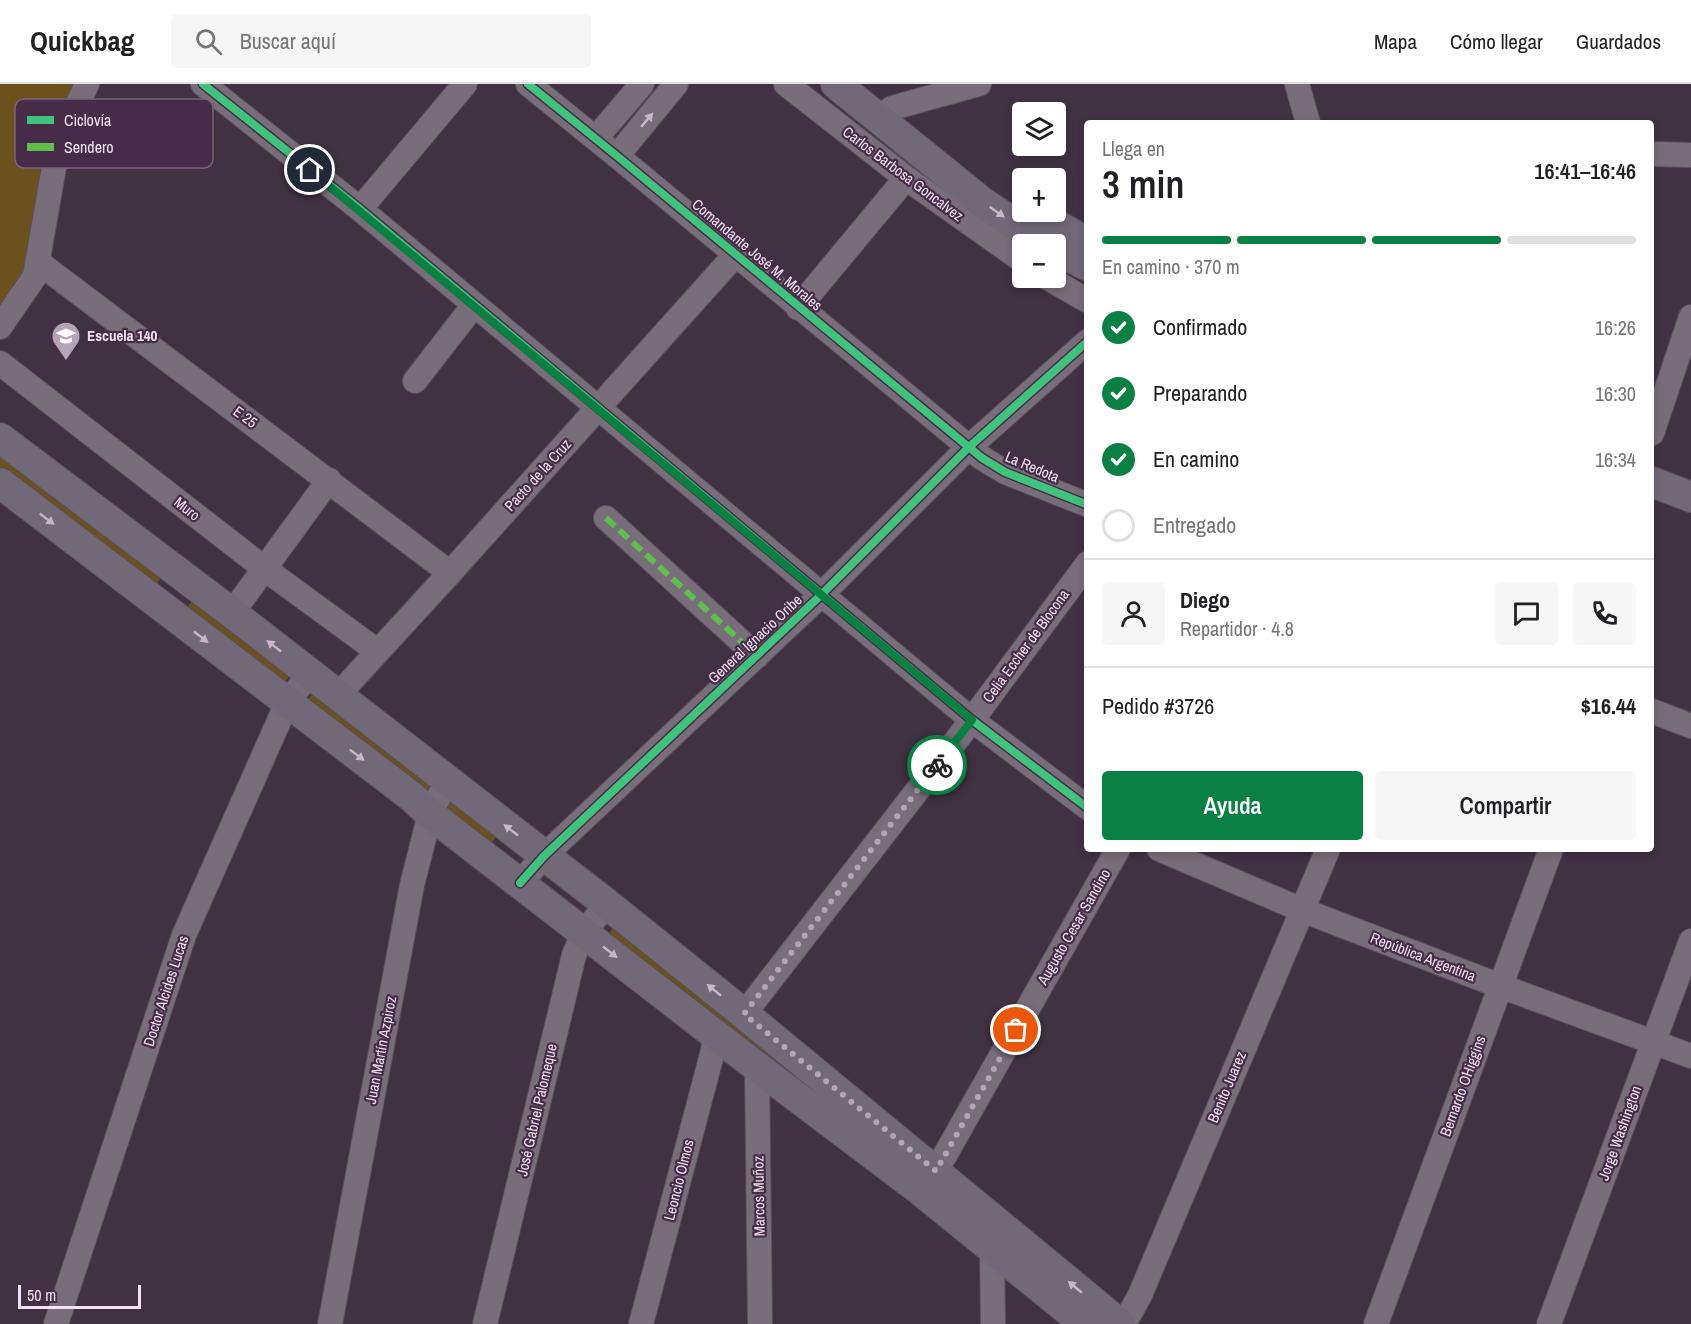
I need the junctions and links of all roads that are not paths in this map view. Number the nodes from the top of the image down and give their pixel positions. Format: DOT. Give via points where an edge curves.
graph roads {
  1 [pos="87,84"];
  2 [pos="202,84"];
  3 [pos="465,84"];
  4 [pos="528,84"];
  5 [pos="642,84"];
  6 [pos="676,84"];
  7 [pos="786,84"];
  8 [pos="979,84"];
  9 [pos="1297,84"];
  10 [pos="849,86"];
  11 [pos="80,99"];
  12 [pos="886,113"];
  13 [pos="1307,120"];
  14 [pos="596,138"];
  15 [pos="1654,154"];
  16 [pos="1691,155"];
  17 [pos="617,156"];
  18 [pos="54,168"];
  19 [pos="906,178"];
  20 [pos="1012,198"];
  21 [pos="360,209"];
  22 [pos="1051,222"];
  23 [pos="1030,234"];
  24 [pos="1084,241"];
  25 [pos="1012,253"];
  26 [pos="736,254"];
  27 [pos="1066,255"];
  28 [pos="38,262"];
  29 [pos="1084,264"];
  30 [pos="1065,288"];
  31 [pos="1084,299"];
  32 [pos="474,305"];
  33 [pos="798,308"];
  34 [pos="1691,317"];
  35 [pos="0,327"];
  36 [pos="1084,345"];
  37 [pos="0,363"];
  38 [pos="416,381"];
  39 [pos="598,408"];
  40 [pos="1654,428"];
  41 [pos="0,438"];
  42 [pos="968,448"];
  43 [pos="1654,463"];
  44 [pos="1691,475"];
  45 [pos="329,480"];
  46 [pos="0,483"];
  47 [pos="1654,483"];
  48 [pos="1691,497"];
  49 [pos="1084,503"];
  50 [pos="606,518"];
  51 [pos="1084,568"];
  52 [pos="264,569"];
  53 [pos="450,573"];
  54 [pos="186,578"];
  55 [pos="821,596"];
  56 [pos="163,608"];
  57 [pos="232,613"];
  58 [pos="377,651"];
  59 [pos="757,656"];
  60 [pos="310,673"];
  61 [pos="338,695"];
  62 [pos="287,703"];
  63 [pos="1654,712"];
  64 [pos="972,720"];
  65 [pos="1691,726"];
  66 [pos="447,782"];
  67 [pos="1084,805"];
  68 [pos="430,814"];
  69 [pos="1116,852"];
  70 [pos="1166,852"];
  71 [pos="1327,852"];
  72 [pos="1550,852"];
  73 [pos="544,856"];
  74 [pos="520,883"];
  75 [pos="607,904"];
  76 [pos="1302,910"];
  77 [pos="584,932"];
  78 [pos="1691,941"];
  79 [pos="1500,986"];
  80 [pos="744,1014"];
  81 [pos="717,1035"];
  82 [pos="1654,1043"];
  83 [pos="1691,1056"];
  84 [pos="757,1067"];
  85 [pos="928,1180"];
  86 [pos="992,1249"];
  87 [pos="56,1324"];
  88 [pos="330,1324"];
  89 [pos="485,1324"];
  90 [pos="641,1324"];
  91 [pos="760,1324"];
  92 [pos="993,1324"];
  93 [pos="1085,1324"];
  94 [pos="1122,1324"];
  95 [pos="1376,1324"];
  96 [pos="1549,1324"];
  1 -- 11 [label="street"];
  2 -- 21 [label="street"];
  3 -- 21 [label="street"];
  4 -- 14 [label="street, Comandante José M. Morales"];
  5 -- 14 [label="street"];
  17 -- 6 [label="street, one-way"];
  7 -- 19 [label="street, Carlos Barbosa Goncalvez"];
  8 -- 12 [label="street"];
  9 -- 13 [label="street"];
  10 -- 12 [label="main road"];
  12 -- 20 [label="main road"];
  12 -- 23 [label="main road, one-way" via="982,202"];
  14 -- 17 [label="street, Comandante José M. Morales"];
  15 -- 16 [label="street"];
  17 -- 26 [label="street, Comandante José M. Morales"];
  18 -- 28 [label="street"];
  19 -- 25 [label="street, Carlos Barbosa Goncalvez"];
  19 -- 33 [label="street"];
  21 -- 32 [label="street"];
  22 -- 24 [label="main road"];
  26 -- 33 [label="street, Comandante José M. Morales"];
  26 -- 39 [label="street, Pacto de la Cruz"];
  27 -- 29 [label="main road"];
  28 -- 35 [label="street" via="35,276"];
  28 -- 45 [label="street, E 25"];
  30 -- 31 [label="street"];
  32 -- 38 [label="street"];
  32 -- 39 [label="street"];
  33 -- 42 [label="street, Comandante José M. Morales"];
  34 -- 40 [label="street"];
  36 -- 42 [label="street, General Ignacio Oribe"];
  37 -- 52 [label="street, Muro"];
  39 -- 53 [label="street, Pacto de la Cruz"];
  39 -- 55 [label="street"];
  41 -- 54 [label="main road"];
  42 -- 49 [label="street, La Redota" via="1005,472"];
  42 -- 55 [label="street, General Ignacio Oribe"];
  43 -- 44 [label="main road"];
  45 -- 52 [label="street"];
  45 -- 53 [label="street, E 25"];
  46 -- 56 [label="main road, one-way"];
  47 -- 48 [label="main road"];
  50 -- 59 [label="street"];
  51 -- 64 [label="street, Celia Eccher de Blocona"];
  52 -- 57 [label="street"];
  52 -- 58 [label="street, Muro"];
  53 -- 58 [label="street, Pacto de la Cruz"];
  54 -- 56 [label="street"];
  54 -- 57 [label="main road"];
  55 -- 59 [label="street, General Ignacio Oribe"];
  55 -- 64 [label="street"];
  56 -- 62 [label="main road, one-way"];
  60 -- 57 [label="main road, one-way"];
  58 -- 61 [label="street, Pacto de la Cruz"];
  59 -- 73 [label="street, General Ignacio Oribe"];
  60 -- 61 [label="main road"];
  60 -- 62 [label="street, Doctor Alcides Lucas"];
  61 -- 66 [label="main road"];
  62 -- 68 [label="main road, one-way"];
  62 -- 87 [label="street, Doctor Alcides Lucas" via="184,935"];
  63 -- 65 [label="street"];
  64 -- 67 [label="street"];
  64 -- 80 [label="street, Celia Eccher de Blocona"];
  66 -- 68 [label="street, Juan Martín Azpiroz"];
  73 -- 66 [label="main road, one-way"];
  68 -- 74 [label="main road"];
  68 -- 88 [label="street, Juan Martín Azpiroz" via="412,885"];
  69 -- 85 [label="street, Augusto Cesar Sandino"];
  70 -- 76 [label="street, República Argentina"];
  71 -- 76 [label="street, Benito Juarez"];
  72 -- 79 [label="street, Bernardo O´Higgins"];
  73 -- 74 [label="street, General Ignacio Oribe"];
  73 -- 75 [label="main road"];
  74 -- 77 [label="main road"];
  75 -- 77 [label="street, José Gabriel Palomeque"];
  80 -- 75 [label="main road, one-way"];
  76 -- 79 [label="street, República Argentina"];
  76 -- 94 [label="street, Benito Juarez" via="1140,1295"];
  77 -- 81 [label="main road, one-way"];
  77 -- 89 [label="street, José Gabriel Palomeque" via="574,954"];
  78 -- 82 [label="street, Jorge Washington"];
  79 -- 82 [label="street, República Argentina"];
  79 -- 95 [label="street, Bernardo O´Higgins"];
  80 -- 85 [label="main road"];
  81 -- 84 [label="main road"];
  81 -- 90 [label="street, Leoncio Olmos"];
  82 -- 83 [label="street, República Argentina"];
  82 -- 96 [label="street, Jorge Washington"];
  84 -- 85 [label="main road"];
  84 -- 91 [label="street, Marcos Muñoz"];
  85 -- 86 [label="main road"];
  94 -- 85 [label="main road, one-way"];
  86 -- 92 [label="street"];
  86 -- 93 [label="main road"];
}
